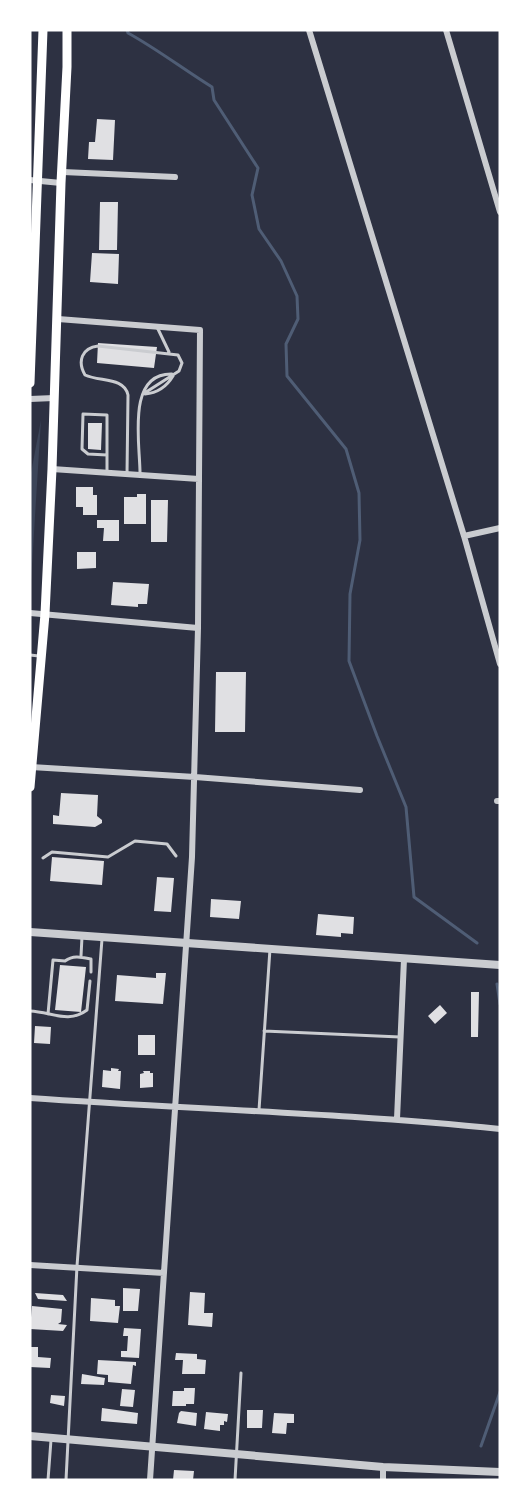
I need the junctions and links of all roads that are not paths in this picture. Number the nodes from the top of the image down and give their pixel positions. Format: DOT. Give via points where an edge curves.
graph roads {
  1 [pos="43,30"];
  2 [pos="67,30"];
  3 [pos="309,30"];
  4 [pos="446,30"];
  5 [pos="63,172"];
  6 [pos="175,177"];
  7 [pos="34,181"];
  8 [pos="61,183"];
  9 [pos="500,212"];
  10 [pos="58,319"];
  11 [pos="157,327"];
  12 [pos="169,352"];
  13 [pos="174,374"];
  14 [pos="30,383"];
  15 [pos="143,394"];
  16 [pos="54,398"];
  17 [pos="30,399"];
  18 [pos="106,455"];
  19 [pos="52,469"];
  20 [pos="107,473"];
  21 [pos="127,474"];
  22 [pos="140,475"];
  23 [pos="199,479"];
  24 [pos="500,528"];
  25 [pos="464,536"];
  26 [pos="30,613"];
  27 [pos="45,614"];
  28 [pos="198,628"];
  29 [pos="30,655"];
  30 [pos="41,656"];
  31 [pos="500,664"];
  32 [pos="34,698"];
  33 [pos="31,767"];
  34 [pos="195,777"];
  35 [pos="30,787"];
  36 [pos="360,790"];
  37 [pos="176,856"];
  38 [pos="43,858"];
  39 [pos="30,932"];
  40 [pos="82,936"];
  41 [pos="102,937"];
  42 [pos="186,942"];
  43 [pos="270,947"];
  44 [pos="81,956"];
  45 [pos="404,959"];
  46 [pos="500,965"];
  47 [pos="91,972"];
  48 [pos="90,981"];
  49 [pos="30,1011"];
  50 [pos="48,1014"];
  51 [pos="264,1031"];
  52 [pos="400,1037"];
  53 [pos="30,1098"];
  54 [pos="91,1102"];
  55 [pos="175,1108"];
  56 [pos="259,1112"];
  57 [pos="397,1119"];
  58 [pos="500,1129"];
  59 [pos="30,1265"];
  60 [pos="77,1266"];
  61 [pos="164,1273"];
  62 [pos="241,1372"];
  63 [pos="30,1436"];
  64 [pos="51,1438"];
  65 [pos="69,1440"];
  66 [pos="152,1447"];
  67 [pos="237,1454"];
  68 [pos="383,1467"];
  69 [pos="500,1472"];
  70 [pos="48,1480"];
  71 [pos="66,1480"];
  72 [pos="150,1480"];
  73 [pos="235,1480"];
  74 [pos="383,1480"];
  1 -- 7 [label="main road"];
  2 -- 5 [label="main road"];
  3 -- 25 [label="street"];
  4 -- 9 [label="street"];
  5 -- 6 [label="street"];
  5 -- 8 [label="main road"];
  7 -- 8 [label="street"];
  7 -- 14 [label="main road"];
  8 -- 10 [label="main road"];
  10 -- 11 [label="street"];
  10 -- 16 [label="main road"];
  11 -- 12 [label="lane"];
  11 -- 23 [label="street" via="200,330"];
  12 -- 13 [label="lane" via="181,358 181,368"];
  12 -- 21 [label="lane" via="98,346 90,347 81,357 85,375 126,388"];
  13 -- 15 [label="lane" via="157,392"];
  13 -- 15 [label="lane" via="148,382"];
  15 -- 22 [label="lane" via="139,403"];
  16 -- 17 [label="street"];
  16 -- 19 [label="main road"];
  18 -- 18 [label="lane" via="107,415 82,414 82,449 88,454"];
  18 -- 20 [label="lane"];
  19 -- 20 [label="street"];
  19 -- 27 [label="main road"];
  20 -- 21 [label="street"];
  21 -- 22 [label="street"];
  22 -- 23 [label="street"];
  23 -- 28 [label="street"];
  24 -- 25 [label="street"];
  25 -- 31 [label="street"];
  26 -- 27 [label="street"];
  27 -- 28 [label="street"];
  27 -- 30 [label="main road"];
  28 -- 34 [label="street"];
  29 -- 30 [label="lane"];
  30 -- 32 [label="main road"];
  32 -- 33 [label="main road"];
  33 -- 34 [label="street"];
  33 -- 35 [label="main road"];
  34 -- 36 [label="street"];
  34 -- 42 [label="street"];
  37 -- 38 [label="lane" via="166,844 135,841 108,857 52,852"];
  39 -- 40 [label="street"];
  40 -- 41 [label="street"];
  40 -- 44 [label="lane"];
  41 -- 42 [label="street"];
  41 -- 54 [label="lane"];
  42 -- 43 [label="street"];
  42 -- 55 [label="street"];
  43 -- 45 [label="street"];
  43 -- 51 [label="lane"];
  44 -- 47 [label="lane" via="92,959"];
  44 -- 50 [label="lane" via="53,960"];
  45 -- 46 [label="street"];
  45 -- 52 [label="street"];
  48 -- 50 [label="lane" via="87,1010 69,1018"];
  49 -- 50 [label="lane"];
  51 -- 52 [label="lane"];
  51 -- 56 [label="lane"];
  52 -- 57 [label="street"];
  53 -- 54 [label="street"];
  54 -- 55 [label="street"];
  54 -- 60 [label="lane"];
  55 -- 56 [label="street"];
  55 -- 61 [label="street"];
  56 -- 57 [label="street"];
  57 -- 58 [label="street"];
  59 -- 60 [label="street"];
  60 -- 61 [label="street"];
  60 -- 65 [label="lane"];
  61 -- 66 [label="street"];
  62 -- 67 [label="lane"];
  63 -- 64 [label="street"];
  64 -- 65 [label="street"];
  64 -- 70 [label="lane"];
  65 -- 66 [label="street"];
  65 -- 71 [label="lane"];
  66 -- 67 [label="street"];
  66 -- 72 [label="street"];
  67 -- 68 [label="street"];
  67 -- 73 [label="lane"];
  68 -- 69 [label="street"];
  68 -- 74 [label="street"];
}
